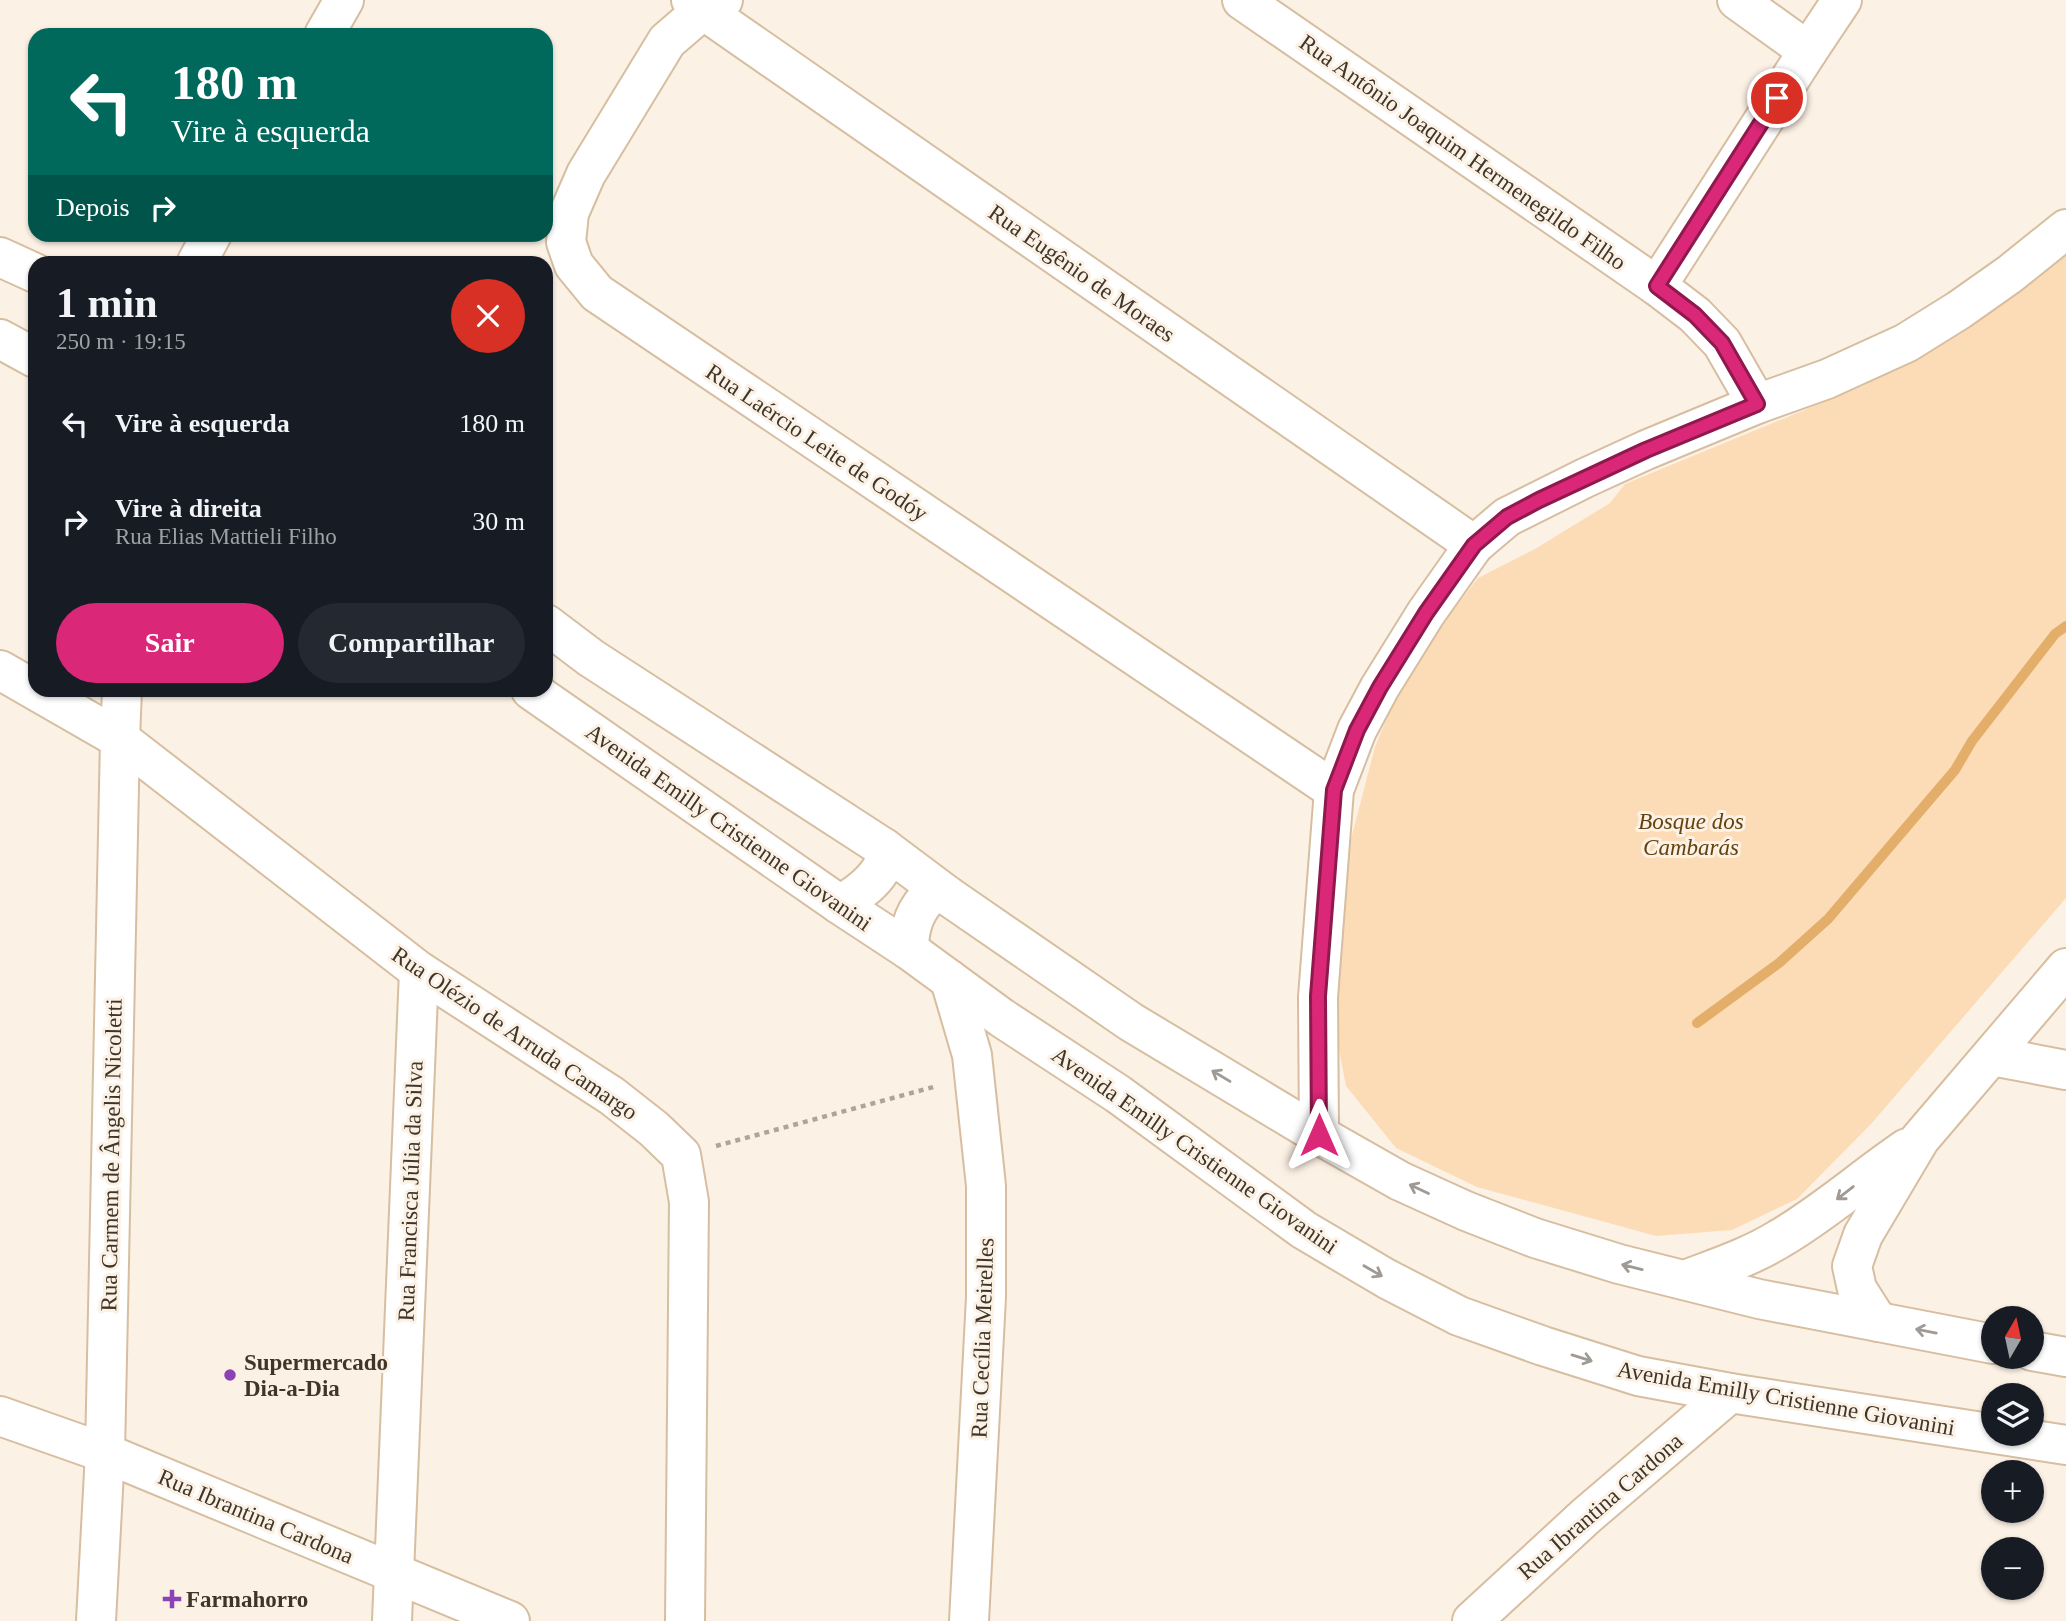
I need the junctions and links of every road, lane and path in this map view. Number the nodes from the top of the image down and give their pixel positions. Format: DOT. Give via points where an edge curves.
graph roads {
  1 [pos="344,0"];
  2 [pos="1242,0"];
  3 [pos="1737,0"];
  4 [pos="1842,0"];
  5 [pos="706,3"];
  6 [pos="328,28"];
  7 [pos="1808,51"];
  8 [pos="2066,229"];
  9 [pos="0,257"];
  10 [pos="28,271"];
  11 [pos="1657,286"];
  12 [pos="0,339"];
  13 [pos="28,354"];
  14 [pos="1757,404"];
  15 [pos="1474,545"];
  16 [pos="553,630"];
  17 [pos="0,670"];
  18 [pos="28,686"];
  19 [pos="47,697"];
  20 [pos="122,697"];
  21 [pos="541,697"];
  22 [pos="120,739"];
  23 [pos="1334,790"];
  24 [pos="884,848"];
  25 [pos="948,896"];
  26 [pos="839,904"];
  27 [pos="909,950"];
  28 [pos="2066,968"];
  29 [pos="419,971"];
  30 [pos="950,980"];
  31 [pos="1002,1018"];
  32 [pos="1992,1056"];
  33 [pos="974,1065"];
  34 [pos="2066,1070"];
  35 [pos="1319,1135"];
  36 [pos="1920,1139"];
  37 [pos="681,1155"];
  38 [pos="1685,1280"];
  39 [pos="1878,1322"];
  40 [pos="1981,1342"];
  41 [pos="2044,1353"];
  42 [pos="2066,1357"];
  43 [pos="1730,1393"];
  44 [pos="0,1416"];
  45 [pos="2066,1445"];
  46 [pos="105,1453"];
  47 [pos="394,1574"];
  48 [pos="96,1621"];
  49 [pos="392,1621"];
  50 [pos="510,1621"];
  51 [pos="685,1621"];
  52 [pos="969,1621"];
  53 [pos="1472,1621"];
  1 -- 6 [label="street"];
  2 -- 11 [label="street, Rua Antônio Joaquim Hermenegildo Filho"];
  3 -- 7 [label="street"];
  4 -- 7 [label="street"];
  5 -- 15 [label="street, Rua Eugênio de Moraes"];
  5 -- 23 [label="street, Rua Laércio Leite de Godóy" via="667,41 586,174 569,213 566,242 573,265 597,293"];
  7 -- 11 [label="street"];
  8 -- 14 [label="street" via="2010,274 1906,343"];
  9 -- 10 [label="street"];
  11 -- 14 [label="street, Rua Antônio Joaquim Hermenegildo Filho" via="1722,343"];
  12 -- 13 [label="street"];
  14 -- 15 [label="street" via="1539,500 1507,517"];
  15 -- 23 [label="street" via="1380,687"];
  16 -- 24 [label="street"];
  17 -- 18 [label="street, Rua Olézio de Arruda Camargo"];
  19 -- 22 [label="street, Rua Olézio de Arruda Camargo"];
  20 -- 22 [label="street, Rua Carmem de Ângelis Nicoletti"];
  21 -- 26 [label="street, Avenida Emilly Cristienne Giovanini"];
  22 -- 29 [label="street, Rua Olézio de Arruda Camargo"];
  22 -- 46 [label="street, Rua Carmem de Ângelis Nicoletti"];
  23 -- 35 [label="street" via="1318,996"];
  24 -- 25 [label="street"];
  24 -- 26 [label="street" via="884,862 872,880"];
  25 -- 27 [label="street" via="933,892 922,902 913,919"];
  35 -- 25 [label="street, one-way" via="1131,1021"];
  26 -- 27 [label="street, Avenida Emilly Cristienne Giovanini"];
  27 -- 30 [label="street, Avenida Emilly Cristienne Giovanini"];
  28 -- 32 [label="street"];
  29 -- 37 [label="street, Rua Olézio de Arruda Camargo" via="612,1096"];
  29 -- 47 [label="street, Rua Francisca Júlia da Silva"];
  30 -- 31 [label="street, Avenida Emilly Cristienne Giovanini"];
  30 -- 33 [label="street, Rua Cecília Meirelles"];
  31 -- 33 [label="street"];
  31 -- 43 [label="street, Avenida Emilly Cristienne Giovanini, one-way" via="1118,1094 1304,1230 1387,1279 1459,1316 1543,1346 1638,1376"];
  32 -- 34 [label="street"];
  32 -- 36 [label="street"];
  33 -- 37 [label="path"];
  33 -- 52 [label="street, Rua Cecília Meirelles" via="986,1185 986,1297"];
  38 -- 35 [label="street, one-way" via="1535,1238 1478,1216 1400,1181"];
  36 -- 38 [label="street, one-way" via="1776,1241"];
  36 -- 39 [label="street" via="1863,1235 1852,1266 1857,1289"];
  37 -- 51 [label="street" via="689,1202"];
  38 -- 39 [label="street"];
  40 -- 39 [label="street, one-way"];
  41 -- 42 [label="street"];
  43 -- 45 [label="street, Avenida Emilly Cristienne Giovanini"];
  43 -- 53 [label="street, Rua Ibrantina Cardona"];
  44 -- 46 [label="street, Rua Ibrantina Cardona"];
  46 -- 47 [label="street, Rua Ibrantina Cardona"];
  46 -- 48 [label="street, Rua Carmem de Ângelis Nicoletti"];
  47 -- 49 [label="street, Rua Francisca Júlia da Silva"];
  47 -- 50 [label="street, Rua Ibrantina Cardona"];
}
